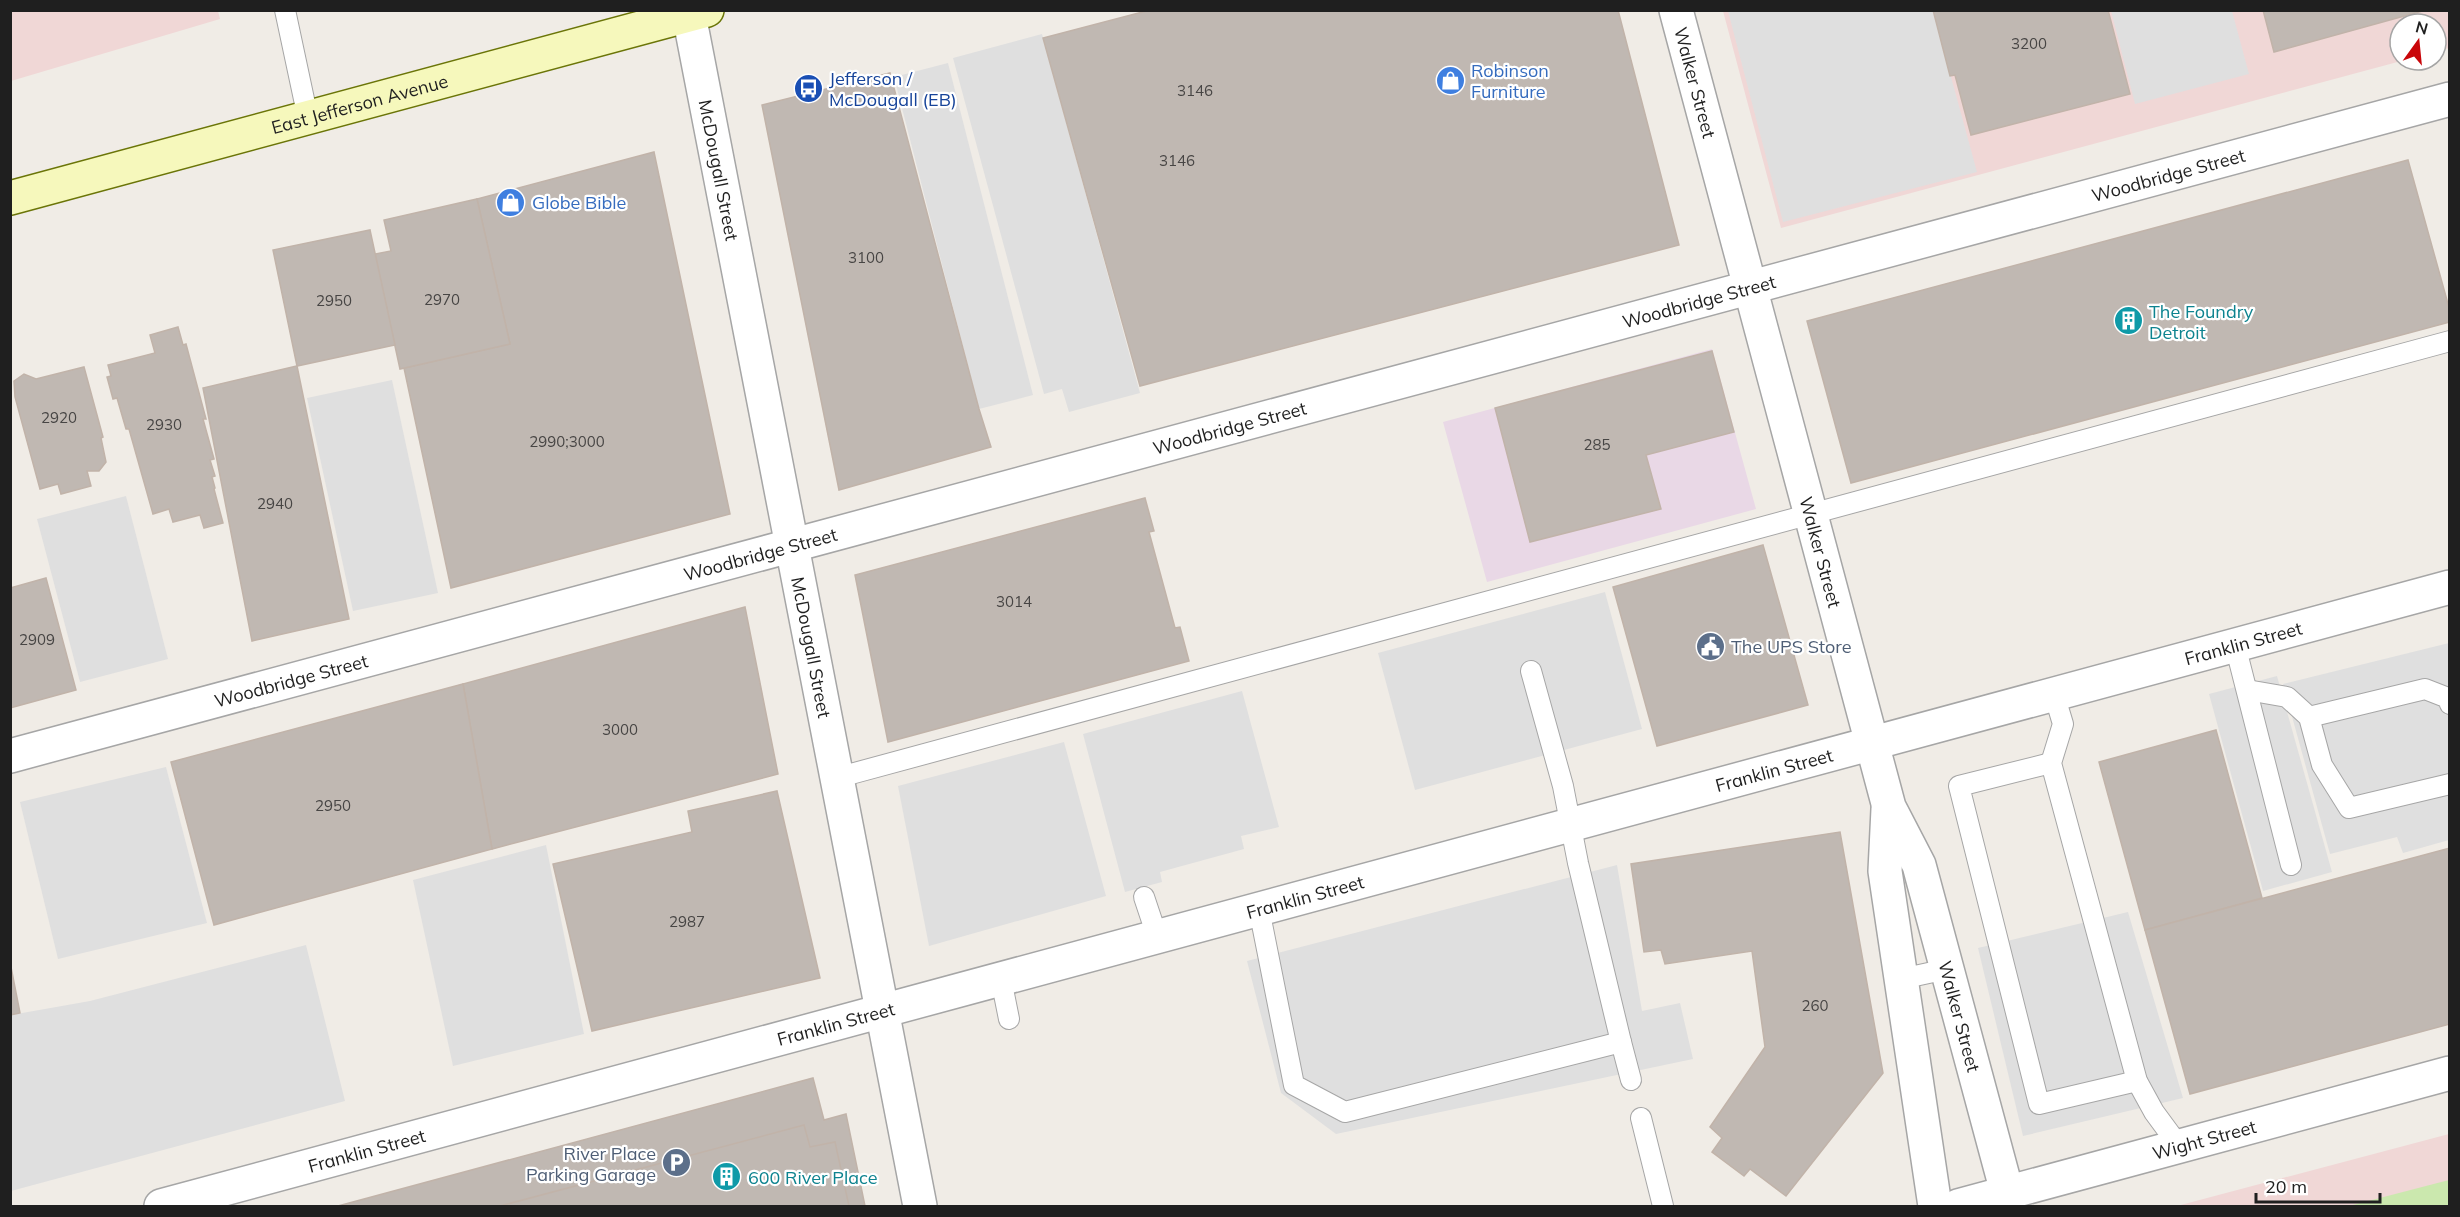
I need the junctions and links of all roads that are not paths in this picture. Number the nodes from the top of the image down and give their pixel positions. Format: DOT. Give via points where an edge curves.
graph roads {
  1 [pos="285,10"];
  2 [pos="1676,10"];
  3 [pos="698,13"];
  4 [pos="2450,99"];
  5 [pos="308,118"];
  6 [pos="10,198"];
  7 [pos="1749,288"];
  8 [pos="2450,341"];
  9 [pos="1810,513"];
  10 [pos="791,545"];
  11 [pos="2450,587"];
  12 [pos="2235,645"];
  13 [pos="1531,671"];
  14 [pos="2247,690"];
  15 [pos="2054,694"];
  16 [pos="2450,704"];
  17 [pos="2309,717"];
  18 [pos="1872,744"];
  19 [pos="10,756"];
  20 [pos="2051,763"];
  21 [pos="836,778"];
  22 [pos="2450,784"];
  23 [pos="1888,807"];
  24 [pos="1570,825"];
  25 [pos="2291,865"];
  26 [pos="1144,897"];
  27 [pos="1259,909"];
  28 [pos="1157,936"];
  29 [pos="1947,969"];
  30 [pos="1001,979"];
  31 [pos="1901,979"];
  32 [pos="881,1011"];
  33 [pos="1009,1019"];
  34 [pos="1622,1042"];
  35 [pos="2450,1073"];
  36 [pos="1631,1080"];
  37 [pos="2137,1081"];
  38 [pos="1641,1118"];
  39 [pos="2179,1146"];
  40 [pos="2007,1192"];
  41 [pos="161,1206"];
  42 [pos="920,1206"];
  43 [pos="1663,1206"];
  44 [pos="1935,1206"];
  45 [pos="1958,1206"];
  1 -- 5 [label="lane"];
  2 -- 7 [label="street, Walker Street"];
  3 -- 5 [label="main road, East Jefferson Avenue"];
  3 -- 10 [label="street, McDougall Street"];
  4 -- 7 [label="street, Woodbridge Street"];
  5 -- 6 [label="main road, East Jefferson Avenue"];
  7 -- 9 [label="street, Walker Street"];
  7 -- 10 [label="street, Woodbridge Street"];
  8 -- 9 [label="lane"];
  9 -- 18 [label="street, Walker Street"];
  9 -- 21 [label="lane"];
  10 -- 19 [label="street, Woodbridge Street"];
  10 -- 21 [label="street, McDougall Street"];
  11 -- 12 [label="street, Franklin Street"];
  12 -- 14 [label="lane"];
  12 -- 15 [label="street, Franklin Street"];
  13 -- 24 [label="lane"];
  14 -- 17 [label="lane" via="2287,697"];
  14 -- 25 [label="lane"];
  15 -- 18 [label="street, Franklin Street"];
  15 -- 20 [label="lane" via="2063,724"];
  16 -- 17 [label="lane" via="2448,698 2425,689"];
  17 -- 22 [label="lane" via="2322,765 2349,808"];
  18 -- 23 [label="street, Walker Street"];
  18 -- 24 [label="street, Franklin Street"];
  20 -- 37 [label="lane"];
  20 -- 37 [label="lane" via="1959,786 2039,1104"];
  21 -- 32 [label="street, McDougall Street"];
  23 -- 29 [label="street, Walker Street" via="1919,866"];
  23 -- 31 [label="street" via="1885,871"];
  24 -- 27 [label="street, Franklin Street"];
  24 -- 34 [label="lane"];
  26 -- 28 [label="lane"];
  27 -- 28 [label="street, Franklin Street"];
  27 -- 34 [label="lane" via="1294,1085 1346,1112"];
  28 -- 30 [label="street, Franklin Street"];
  29 -- 31 [label="lane"];
  29 -- 40 [label="street, Walker Street"];
  30 -- 32 [label="street, Franklin Street"];
  30 -- 33 [label="lane"];
  31 -- 44 [label="street"];
  32 -- 41 [label="street, Franklin Street"];
  32 -- 42 [label="street, McDougall Street"];
  34 -- 36 [label="lane"];
  35 -- 39 [label="street, Wight Street"];
  37 -- 39 [label="lane"];
  38 -- 43 [label="lane"];
  39 -- 40 [label="street, Wight Street"];
  40 -- 45 [label="street, Wight Street"];
}
